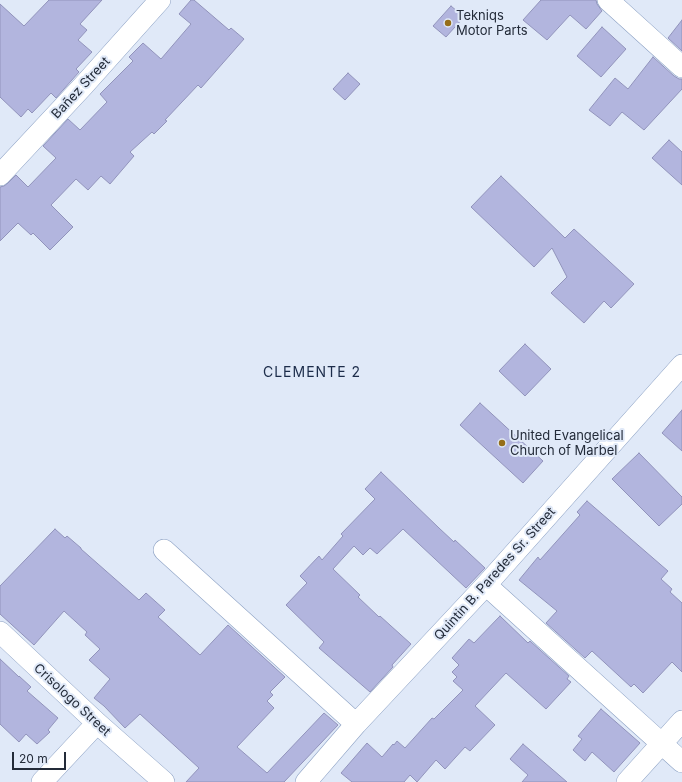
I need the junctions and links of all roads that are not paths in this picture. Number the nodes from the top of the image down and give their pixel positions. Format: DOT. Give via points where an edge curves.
graph roads {
  1 [pos="160,0"];
  2 [pos="608,0"];
  3 [pos="682,67"];
  4 [pos="0,175"];
  5 [pos="682,365"];
  6 [pos="164,550"];
  7 [pos="486,586"];
  8 [pos="0,632"];
  9 [pos="682,721"];
  10 [pos="97,723"];
  11 [pos="356,724"];
  12 [pos="662,743"];
  13 [pos="682,762"];
  14 [pos="42,782"];
  15 [pos="164,782"];
  16 [pos="306,782"];
  17 [pos="627,782"];
  1 -- 4 [label="street, Bañez Street"];
  2 -- 3 [label="street"];
  5 -- 7 [label="street, Quintin B. Paredes Sr. Street"];
  6 -- 11 [label="street"];
  7 -- 11 [label="street, Quintin B. Paredes Sr. Street"];
  7 -- 12 [label="street"];
  8 -- 10 [label="street, Crisologo Street"];
  9 -- 12 [label="street"];
  10 -- 14 [label="street"];
  10 -- 15 [label="street, Crisologo Street"];
  11 -- 16 [label="street, Quintin B. Paredes Sr. Street"];
  12 -- 13 [label="street"];
  12 -- 17 [label="street"];
}
